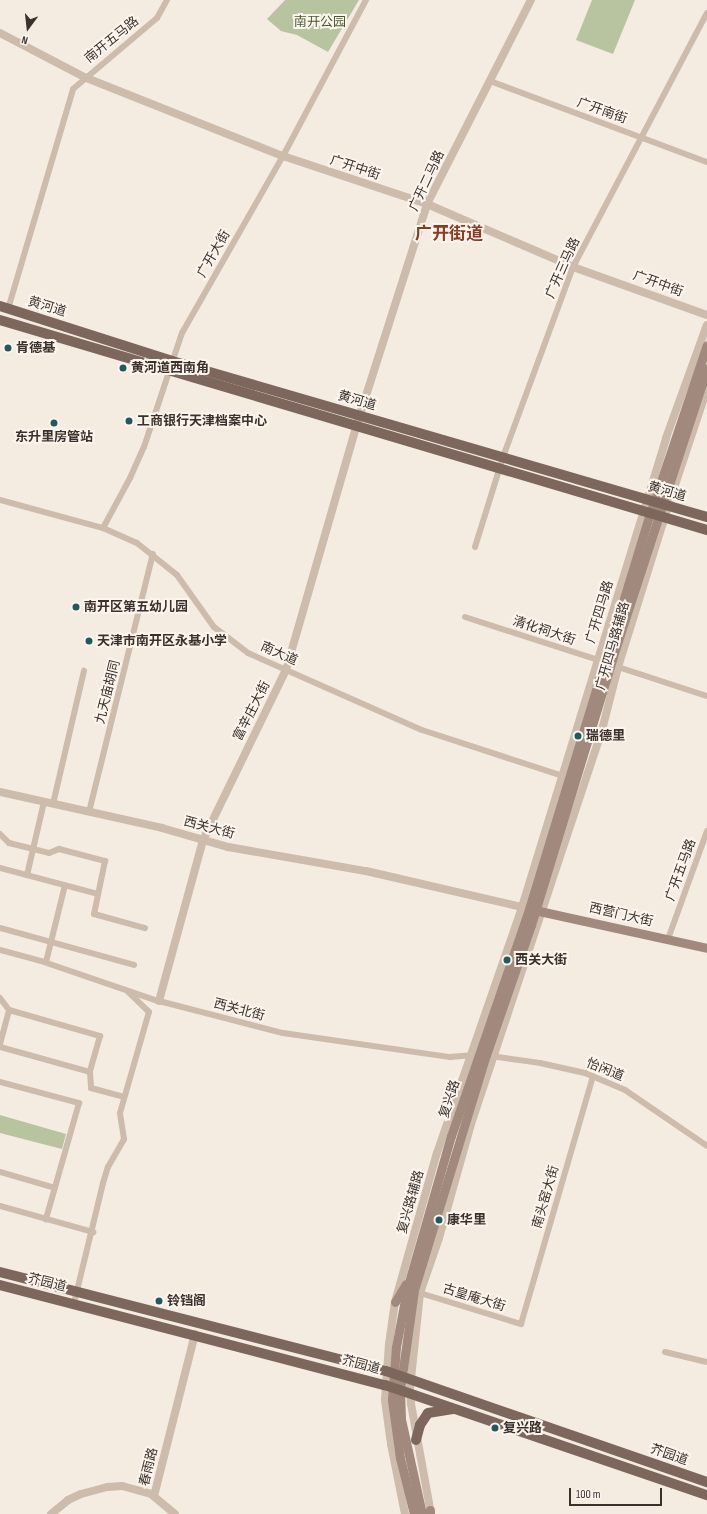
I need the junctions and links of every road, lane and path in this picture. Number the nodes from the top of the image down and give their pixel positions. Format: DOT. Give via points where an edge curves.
graph roads {
  1 [pos="167,0"];
  2 [pos="366,0"];
  3 [pos="531,0"];
  4 [pos="707,13"];
  5 [pos="0,33"];
  6 [pos="84,77"];
  7 [pos="490,81"];
  8 [pos="642,138"];
  9 [pos="283,156"];
  10 [pos="707,162"];
  11 [pos="427,204"];
  12 [pos="573,266"];
  13 [pos="4,307"];
  14 [pos="707,315"];
  15 [pos="0,320"];
  16 [pos="707,325"];
  17 [pos="707,346"];
  18 [pos="172,361"];
  19 [pos="707,368"];
  20 [pos="168,372"];
  21 [pos="707,389"];
  22 [pos="360,415"];
  23 [pos="356,427"];
  24 [pos="503,457"];
  25 [pos="499,469"];
  26 [pos="0,500"];
  27 [pos="658,503"];
  28 [pos="654,515"];
  29 [pos="707,517"];
  30 [pos="103,528"];
  31 [pos="707,530"];
  32 [pos="475,547"];
  33 [pos="153,554"];
  34 [pos="465,617"];
  35 [pos="608,663"];
  36 [pos="286,670"];
  37 [pos="84,671"];
  38 [pos="707,696"];
  39 [pos="572,779"];
  40 [pos="0,792"];
  41 [pos="44,802"];
  42 [pos="53,804"];
  43 [pos="89,812"];
  44 [pos="707,831"];
  45 [pos="0,834"];
  46 [pos="203,840"];
  47 [pos="34,849"];
  48 [pos="0,868"];
  49 [pos="27,875"];
  50 [pos="65,885"];
  51 [pos="98,894"];
  52 [pos="532,909"];
  53 [pos="0,928"];
  54 [pos="145,928"];
  55 [pos="668,939"];
  56 [pos="51,942"];
  57 [pos="707,948"];
  58 [pos="0,950"];
  59 [pos="46,962"];
  60 [pos="134,965"];
  61 [pos="126,990"];
  62 [pos="0,998"];
  63 [pos="159,1001"];
  64 [pos="9,1010"];
  65 [pos="0,1046"];
  66 [pos="482,1056"];
  67 [pos="90,1072"];
  68 [pos="593,1076"];
  69 [pos="0,1082"];
  70 [pos="124,1097"];
  71 [pos="707,1146"];
  72 [pos="0,1172"];
  73 [pos="55,1188"];
  74 [pos="0,1206"];
  75 [pos="46,1219"];
  76 [pos="93,1232"];
  77 [pos="0,1272"];
  78 [pos="409,1282"];
  79 [pos="0,1285"];
  80 [pos="77,1292"];
  81 [pos="420,1293"];
  82 [pos="395,1302"];
  83 [pos="74,1303"];
  84 [pos="521,1324"];
  85 [pos="195,1334"];
  86 [pos="665,1352"];
  87 [pos="707,1362"];
  88 [pos="398,1374"];
  89 [pos="397,1388"];
  90 [pos="463,1410"];
  91 [pos="416,1440"];
  92 [pos="707,1482"];
  93 [pos="707,1495"];
  94 [pos="154,1496"];
  95 [pos="428,1513"];
  96 [pos="51,1514"];
  97 [pos="175,1514"];
  98 [pos="405,1514"];
  99 [pos="414,1514"];
  1 -- 6 [label="street, 南开五马路" via="157,18"];
  2 -- 9 [label="street, 广开大街"];
  3 -- 7 [label="street, 广开二马路"];
  4 -- 8 [label="street, 广开三马路"];
  5 -- 6 [label="street, 广开中街"];
  6 -- 9 [label="street, 广开中街"];
  6 -- 13 [label="street, 南开五马路" via="73,89"];
  7 -- 8 [label="street, 广开南街"];
  7 -- 11 [label="street, 广开二马路"];
  8 -- 10 [label="street, 广开南街"];
  8 -- 12 [label="street, 广开三马路"];
  9 -- 11 [label="street, 广开中街"];
  9 -- 18 [label="street, 广开大街" via="182,333"];
  11 -- 12 [label="street, 广开中街"];
  11 -- 22 [label="street, 广开二马路"];
  12 -- 14 [label="street, 广开中街"];
  12 -- 24 [label="street, 广开三马路"];
  13 -- 18 [label="main road, 黄河道"];
  15 -- 20 [label="main road, 黄河道"];
  16 -- 27 [label="street, 广开四马路"];
  17 -- 27 [label="main road, 广开四马路"];
  18 -- 20 [label="street, 广开大街"];
  18 -- 22 [label="main road, 黄河道"];
  19 -- 27 [label="main road, 广开四马路"];
  20 -- 23 [label="main road, 黄河道"];
  20 -- 30 [label="street, 广开大街" via="136,464"];
  21 -- 27 [label="street, 广开四马路辅路"];
  22 -- 23 [label="street, 广开二马路"];
  22 -- 24 [label="main road, 黄河道"];
  23 -- 25 [label="main road, 黄河道"];
  23 -- 36 [label="street, 富辛庄大街"];
  24 -- 25 [label="street, 广开三马路"];
  24 -- 27 [label="main road, 黄河道"];
  25 -- 28 [label="main road, 黄河道"];
  25 -- 32 [label="street, 广开三马路"];
  26 -- 30 [label="street, 南大道"];
  27 -- 28 [label="main road, 广开四马路"];
  27 -- 28 [label="street, 广开四马路辅路"];
  27 -- 29 [label="main road, 黄河道"];
  28 -- 31 [label="main road, 黄河道"];
  28 -- 35 [label="main road, 广开四马路"];
  28 -- 35 [label="street, 广开四马路辅路"];
  30 -- 33 [label="street, 南大道" via="137,543"];
  33 -- 36 [label="street, 南大道" via="177,575 207,618 225,637 248,653"];
  33 -- 43 [label="street, 九天庙胡同"];
  34 -- 35 [label="street, 清化祠大街"];
  35 -- 38 [label="street, 清化祠大街"];
  35 -- 39 [label="main road, 广开四马路"];
  35 -- 39 [label="street, 广开四马路辅路" via="602,730"];
  36 -- 39 [label="street, 南大道" via="422,730"];
  36 -- 46 [label="street, 富辛庄大街"];
  37 -- 42 [label="street"];
  39 -- 52 [label="main road, 广开四马路"];
  39 -- 52 [label="street, 广开四马路辅路"];
  40 -- 41 [label="street, 西关大街"];
  41 -- 42 [label="street, 西关大街"];
  41 -- 47 [label="street"];
  42 -- 43 [label="street, 西关大街"];
  43 -- 46 [label="street, 西关大街"];
  44 -- 55 [label="street, 广开五马路"];
  45 -- 47 [label="street" via="9,843"];
  46 -- 52 [label="street, 西关大街" via="228,847 366,871"];
  46 -- 63 [label="street, 富辛庄大街"];
  47 -- 49 [label="street"];
  47 -- 51 [label="street" via="48,853 59,849 105,862"];
  48 -- 49 [label="street"];
  49 -- 50 [label="street"];
  50 -- 51 [label="street"];
  50 -- 56 [label="street"];
  51 -- 54 [label="street" via="94,914"];
  52 -- 55 [label="main road, 西营门大街"];
  52 -- 66 [label="street, 复兴路辅路"];
  52 -- 66 [label="street, 复兴路辅路"];
  52 -- 66 [label="main road, 复兴路"];
  53 -- 56 [label="street"];
  55 -- 57 [label="main road, 西营门大街"];
  56 -- 59 [label="street"];
  56 -- 60 [label="street"];
  58 -- 59 [label="street, 西关北街"];
  59 -- 61 [label="street, 西关北街"];
  61 -- 63 [label="street, 西关北街"];
  61 -- 70 [label="street" via="149,1012"];
  62 -- 64 [label="street"];
  63 -- 66 [label="street, 西关北街" via="283,1033 450,1057"];
  64 -- 65 [label="street"];
  64 -- 67 [label="street" via="100,1036"];
  65 -- 67 [label="street"];
  66 -- 68 [label="street, 怡闲道" via="540,1063"];
  66 -- 78 [label="main road, 复兴路"];
  66 -- 81 [label="street, 复兴路辅路" via="440,1238"];
  66 -- 82 [label="street, 复兴路辅路" via="437,1153"];
  66 -- 88 [label="main road, 复兴路" via="414,1290"];
  67 -- 70 [label="street" via="91,1088"];
  68 -- 71 [label="street, 怡闲道" via="625,1090"];
  68 -- 84 [label="street, 南头窑大街"];
  69 -- 73 [label="street" via="79,1103"];
  70 -- 76 [label="street" via="120,1113 124,1139 108,1167"];
  72 -- 73 [label="street"];
  73 -- 75 [label="street"];
  74 -- 75 [label="street"];
  75 -- 76 [label="street"];
  76 -- 80 [label="street"];
  77 -- 80 [label="main road, 芥园道"];
  78 -- 82 [label="main road"];
  78 -- 88 [label="main road, 复兴路"];
  79 -- 83 [label="main road, 芥园道"];
  80 -- 83 [label="street"];
  80 -- 88 [label="main road, 芥园道"];
  81 -- 84 [label="street, 古皇庵大街"];
  81 -- 88 [label="street, 复兴路辅路"];
  82 -- 88 [label="street, 复兴路辅路"];
  83 -- 85 [label="main road, 芥园道"];
  85 -- 89 [label="main road, 芥园道"];
  85 -- 94 [label="street, 春雨路"];
  86 -- 87 [label="street"];
  88 -- 89 [label="main road, 复兴路"];
  88 -- 89 [label="street, 复兴路辅路"];
  88 -- 92 [label="main road, 芥园道"];
  89 -- 90 [label="main road, 芥园道"];
  89 -- 91 [label="street, 复兴路辅路"];
  89 -- 95 [label="main road, 复兴路" via="404,1435"];
  89 -- 98 [label="street, 复兴路辅路" via="386,1414"];
  89 -- 99 [label="main road, 复兴路" via="393,1412 400,1458"];
  90 -- 91 [label="main road" via="441,1409 428,1414 420,1424"];
  90 -- 93 [label="main road, 芥园道"];
  91 -- 95 [label="street, 复兴路辅路"];
  94 -- 96 [label="street, 春雨路" via="138,1489 108,1487 68,1500"];
  94 -- 97 [label="street"];
}
